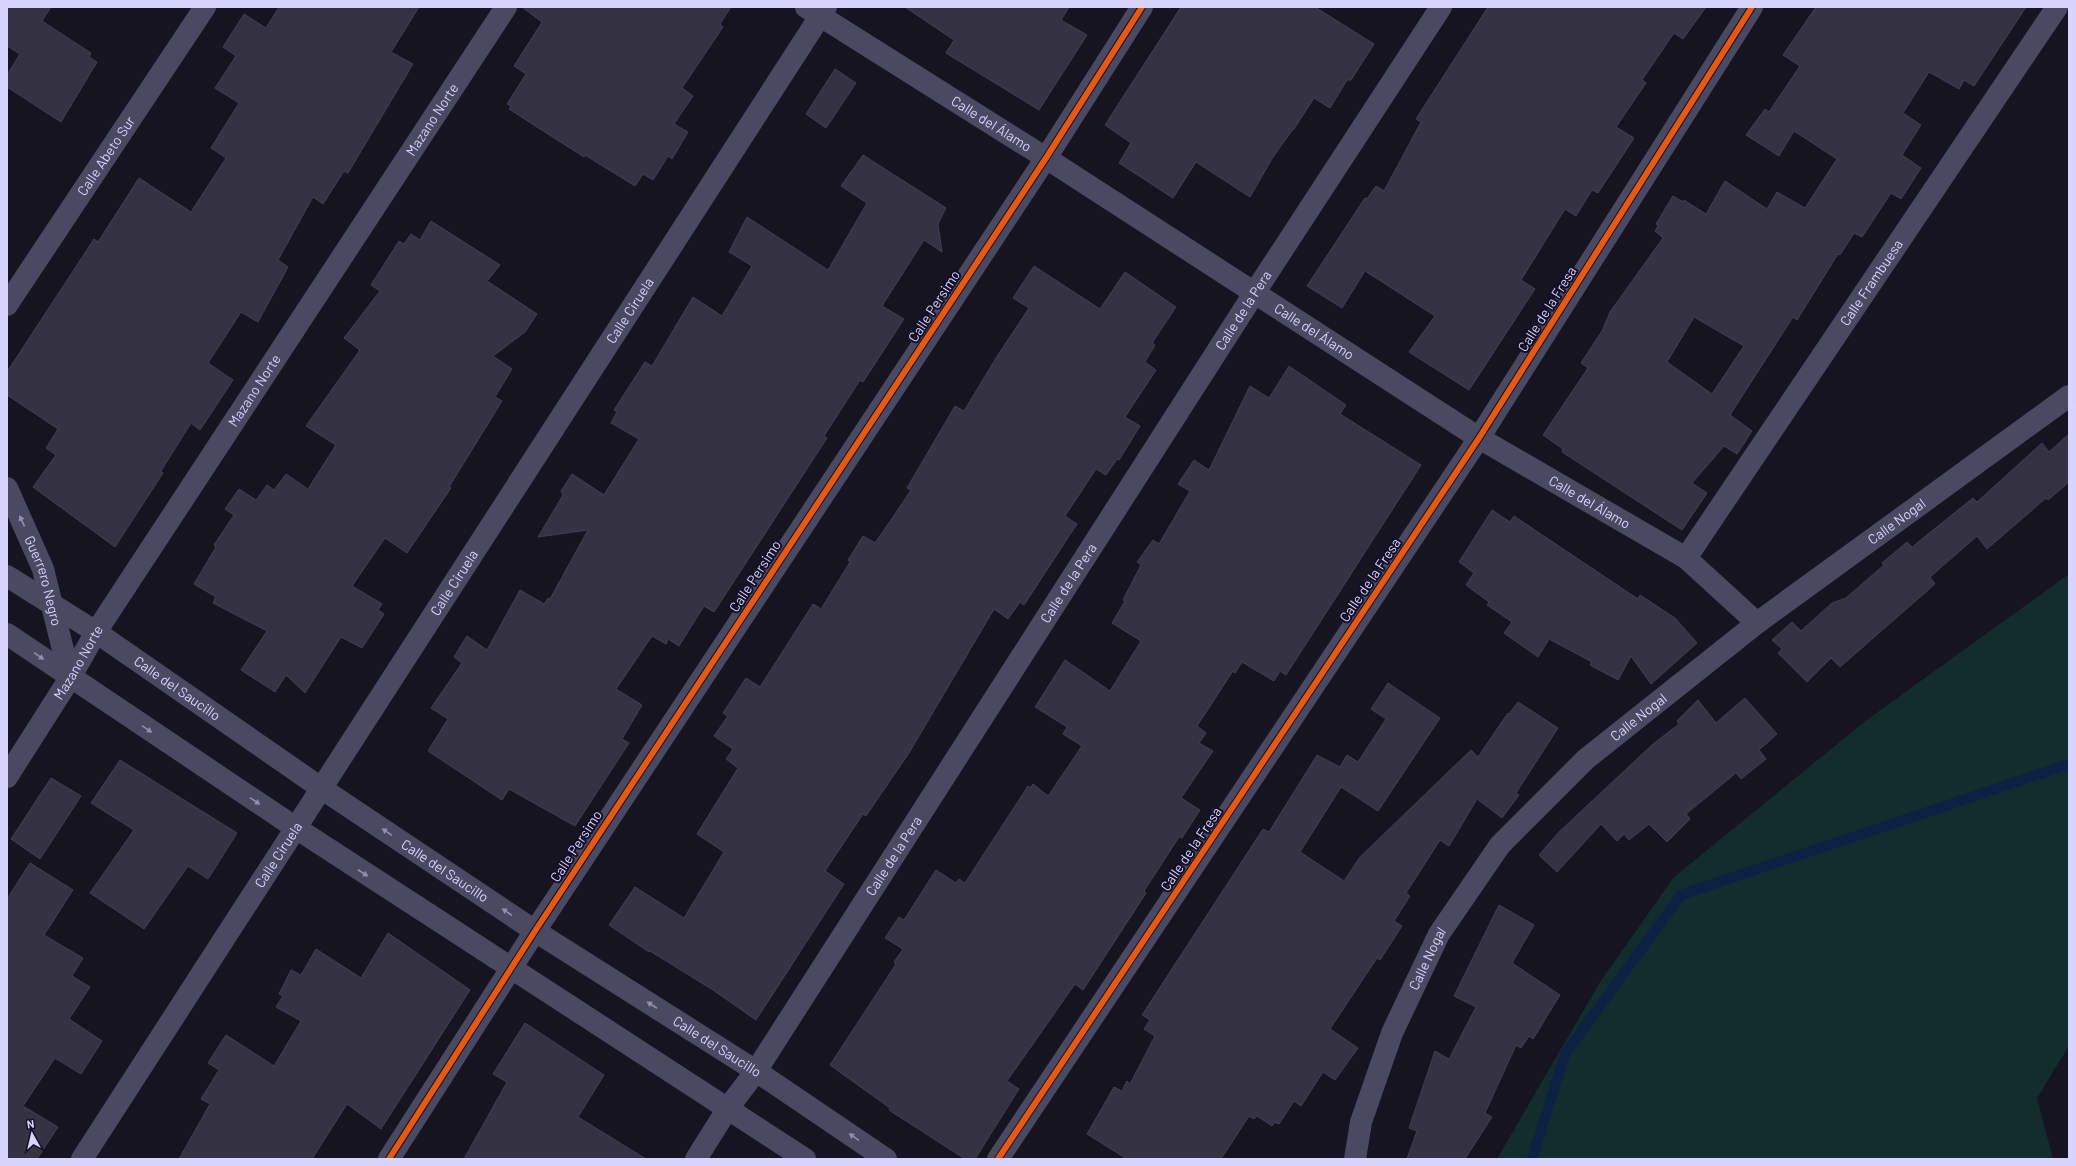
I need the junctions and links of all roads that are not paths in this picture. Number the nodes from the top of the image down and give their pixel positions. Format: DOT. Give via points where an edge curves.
graph roads {
  1 [pos="205,7"];
  2 [pos="506,7"];
  3 [pos="1142,7"];
  4 [pos="1441,7"];
  5 [pos="1752,7"];
  6 [pos="2057,7"];
  7 [pos="817,10"];
  8 [pos="1046,158"];
  9 [pos="1255,292"];
  10 [pos="7,304"];
  11 [pos="2069,396"];
  12 [pos="1479,438"];
  13 [pos="7,488"];
  14 [pos="1686,558"];
  15 [pos="7,576"];
  16 [pos="52,604"];
  17 [pos="1757,623"];
  18 [pos="96,632"];
  19 [pos="7,634"];
  20 [pos="70,678"];
  21 [pos="7,777"];
  22 [pos="321,788"];
  23 [pos="296,828"];
  24 [pos="535,930"];
  25 [pos="511,969"];
  26 [pos="756,1071"];
  27 [pos="728,1108"];
  28 [pos="82,1159"];
  29 [pos="389,1159"];
  30 [pos="696,1159"];
  31 [pos="805,1159"];
  32 [pos="886,1159"];
  33 [pos="998,1159"];
  34 [pos="1355,1159"];
  1 -- 10 [label="street, Calle Abeto Sur"];
  2 -- 18 [label="street, Mazano Norte"];
  3 -- 8 [label="street, Calle Persimo"];
  4 -- 9 [label="street, Calle de la Pera"];
  5 -- 12 [label="street, Calle de la Fresa"];
  6 -- 14 [label="street, Calle Frambuesa"];
  7 -- 8 [label="street, Calle del Álamo"];
  7 -- 22 [label="street, Calle Ciruela"];
  8 -- 9 [label="street, Calle del Álamo"];
  8 -- 24 [label="street, Calle Persimo"];
  9 -- 12 [label="street, Calle del Álamo"];
  9 -- 26 [label="street, Calle de la Pera"];
  11 -- 17 [label="street, Calle Nogal"];
  12 -- 14 [label="street, Calle del Álamo"];
  12 -- 33 [label="street, Calle de la Fresa"];
  16 -- 13 [label="street, Guerrero Negro, one-way" via="43,569"];
  14 -- 17 [label="street, Calle del Álamo"];
  15 -- 16 [label="street, Calle del Saucillo"];
  16 -- 18 [label="street, Calle del Saucillo"];
  16 -- 20 [label="street, Guerrero Negro"];
  17 -- 34 [label="street, Calle Nogal" via="1586,759 1500,845 1439,934 1392,1033 1361,1122"];
  18 -- 20 [label="street, Mazano Norte"];
  18 -- 22 [label="street, Calle del Saucillo"];
  19 -- 20 [label="street, one-way"];
  20 -- 21 [label="street, Mazano Norte"];
  20 -- 23 [label="street, one-way"];
  22 -- 23 [label="street, Calle Ciruela"];
  24 -- 22 [label="street, Calle del Saucillo, one-way"];
  23 -- 25 [label="street, one-way"];
  23 -- 28 [label="street, Calle Ciruela"];
  24 -- 25 [label="street, Calle Persimo"];
  26 -- 24 [label="street, Calle del Saucillo, one-way"];
  25 -- 27 [label="street"];
  25 -- 29 [label="street, Calle Persimo"];
  26 -- 27 [label="street, Calle de la Pera"];
  32 -- 26 [label="street, Calle del Saucillo, one-way"];
  27 -- 30 [label="street, Calle de la Pera"];
  27 -- 31 [label="street"];
}
